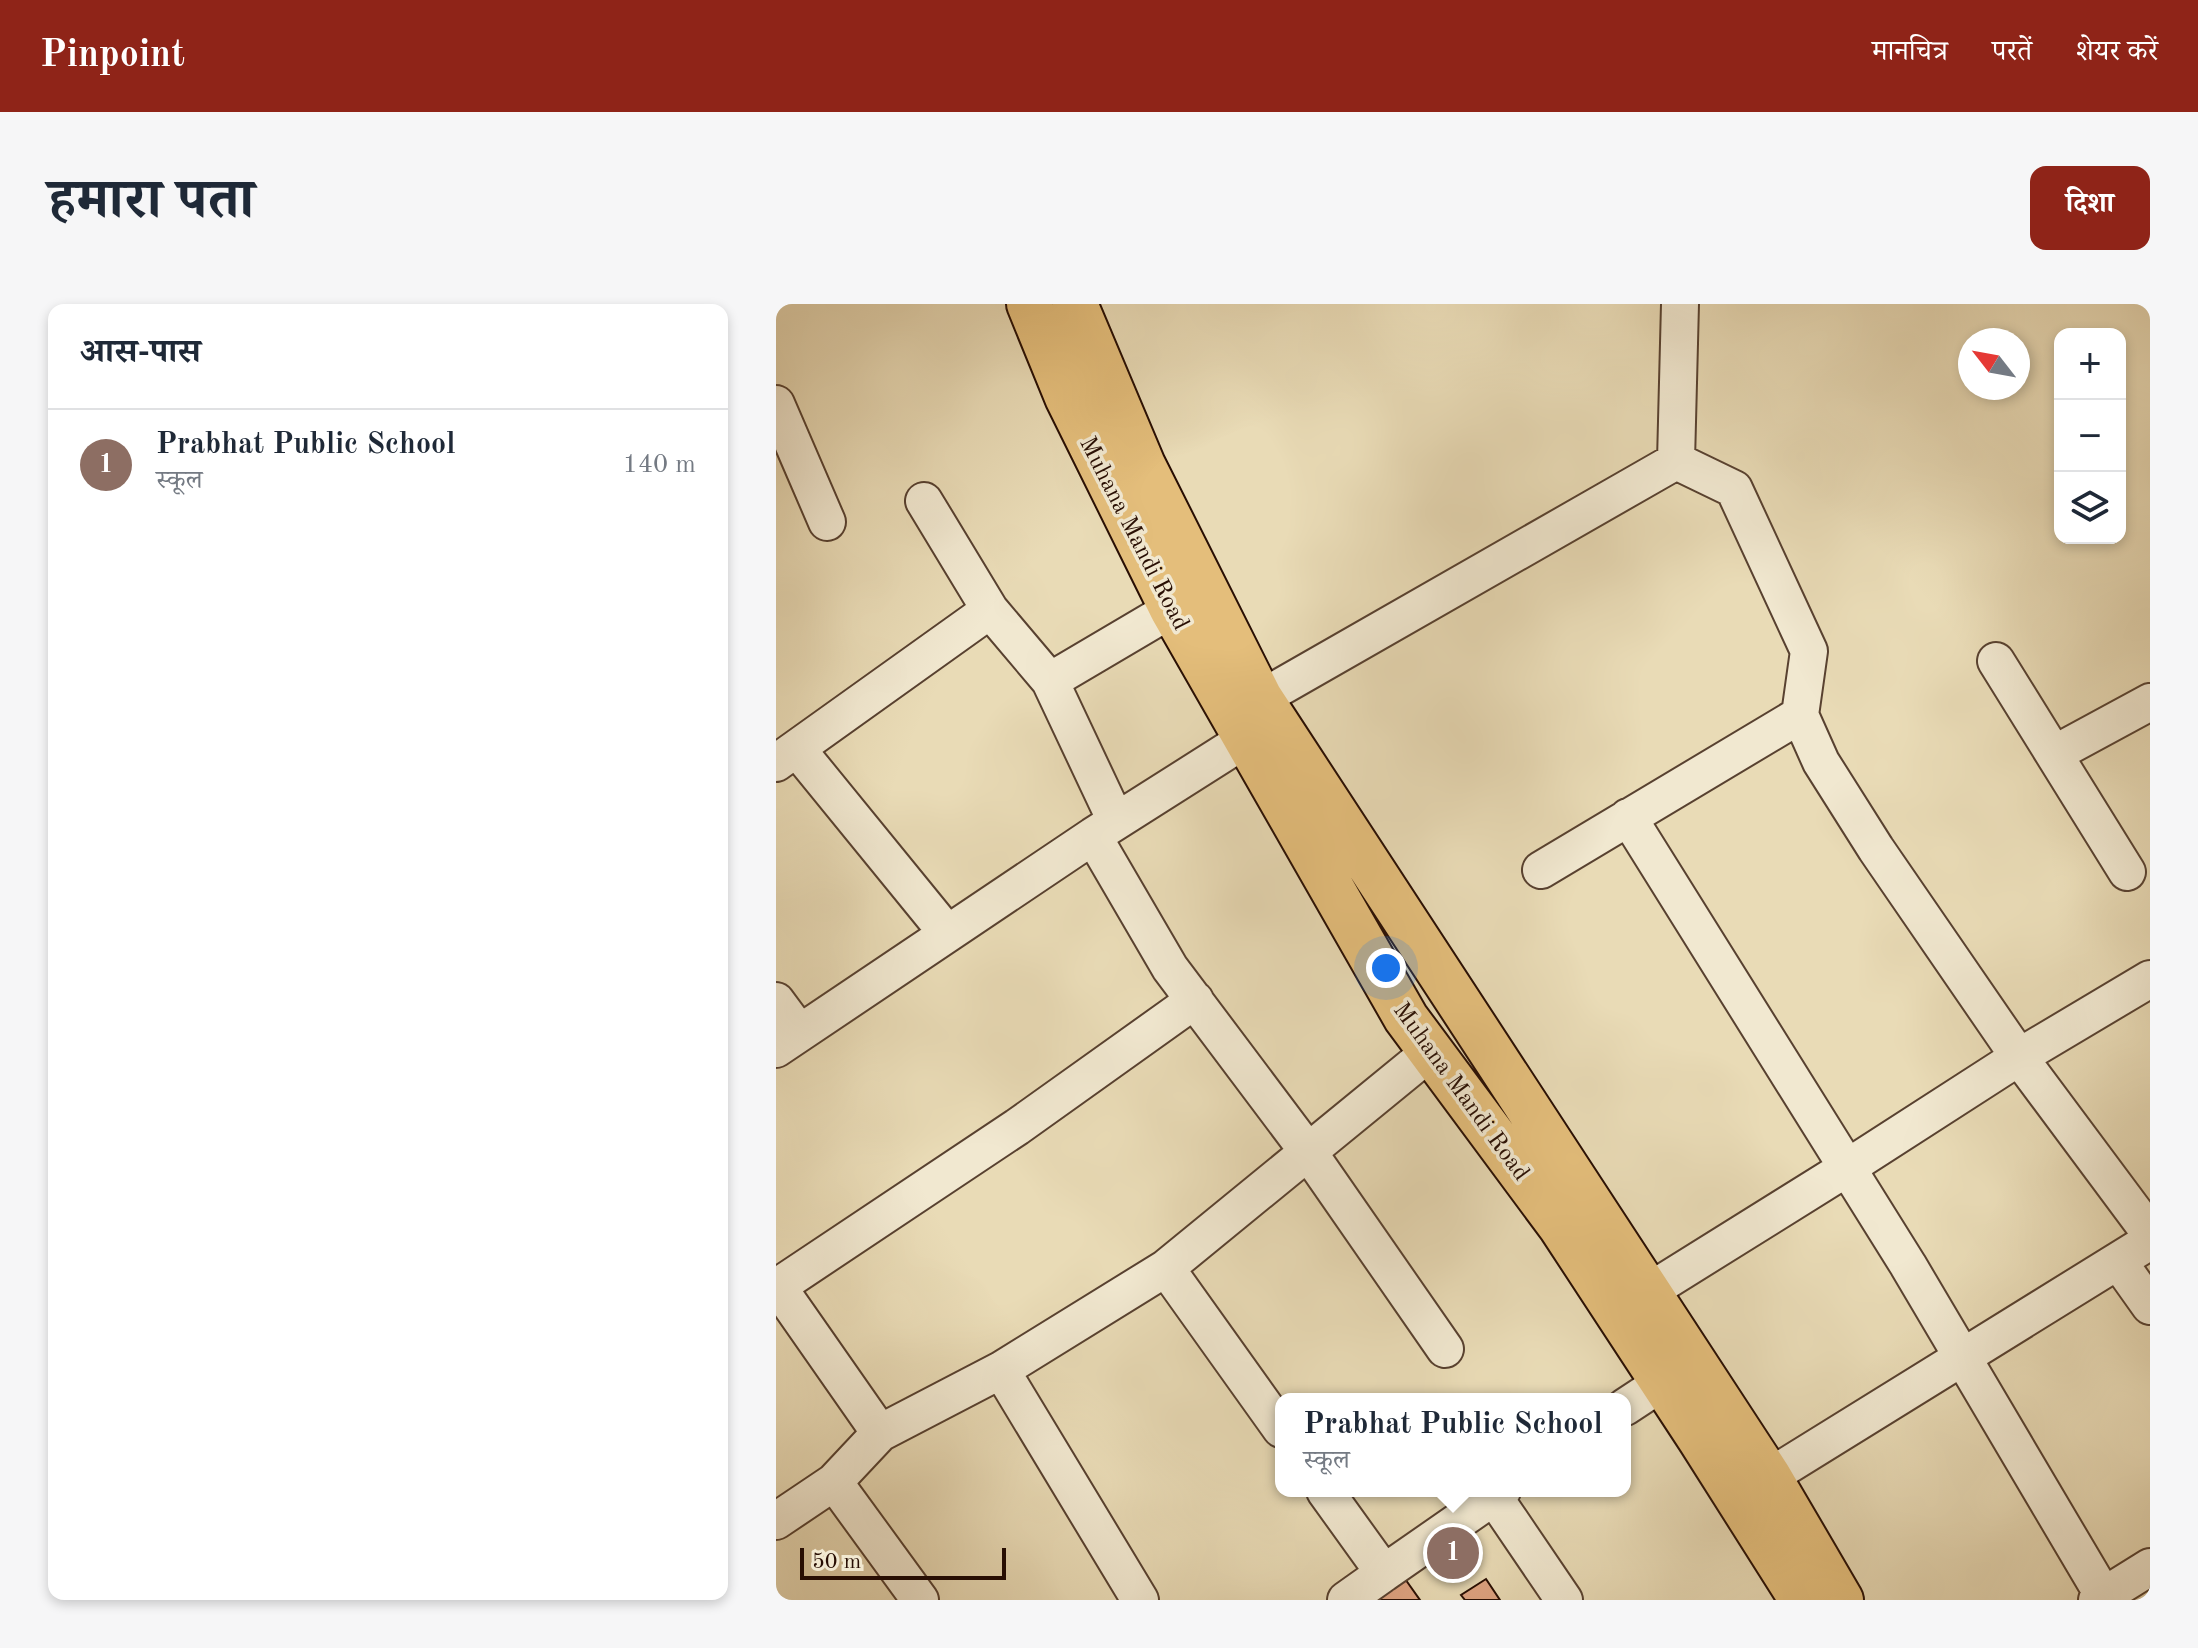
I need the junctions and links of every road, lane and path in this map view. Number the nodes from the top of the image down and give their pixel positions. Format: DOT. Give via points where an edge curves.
graph roads {
  1 [pos="1029,304"];
  2 [pos="1075,304"];
  3 [pos="1680,304"];
  4 [pos="776,404"];
  5 [pos="1676,461"];
  6 [pos="924,501"];
  7 [pos="827,522"];
  8 [pos="1172,609"];
  9 [pos="990,610"];
  10 [pos="1996,661"];
  11 [pos="1050,681"];
  12 [pos="2150,702"];
  13 [pos="1800,715"];
  14 [pos="1246,717"];
  15 [pos="2054,754"];
  16 [pos="787,756"];
  17 [pos="1628,817"];
  18 [pos="1104,829"];
  19 [pos="1541,870"];
  20 [pos="2127,872"];
  21 [pos="947,933"];
  22 [pos="2150,979"];
  23 [pos="1448,989"];
  24 [pos="1195,1000"];
  25 [pos="776,1001"];
  26 [pos="1418,1035"];
  27 [pos="788,1041"];
  28 [pos="2019,1057"];
  29 [pos="1309,1153"];
  30 [pos="1847,1168"];
  31 [pos="2150,1233"];
  32 [pos="2150,1241"];
  33 [pos="2118,1261"];
  34 [pos="1166,1268"];
  35 [pos="777,1286"];
  36 [pos="1648,1292"];
  37 [pos="2150,1306"];
  38 [pos="1445,1349"];
  39 [pos="1962,1357"];
  40 [pos="1001,1370"];
  41 [pos="1663,1382"];
  42 [pos="1631,1403"];
  43 [pos="1275,1421"];
  44 [pos="880,1433"];
  45 [pos="1769,1477"];
  46 [pos="834,1482"];
  47 [pos="1329,1497"];
  48 [pos="1494,1497"];
  49 [pos="1500,1497"];
  50 [pos="776,1521"];
  51 [pos="2150,1567"];
  52 [pos="1384,1573"];
  53 [pos="2102,1599"];
  54 [pos="920,1600"];
  55 [pos="1140,1600"];
  56 [pos="1346,1600"];
  57 [pos="1564,1600"];
  58 [pos="1802,1600"];
  59 [pos="1841,1600"];
  1 -- 8 [label="main road, Muhana Mandi Road" via="1067,397"];
  2 -- 14 [label="main road"];
  3 -- 5 [label="street"];
  4 -- 7 [label="street"];
  5 -- 13 [label="street" via="1734,489 1809,651"];
  5 -- 14 [label="street"];
  6 -- 9 [label="street"];
  8 -- 11 [label="street"];
  8 -- 14 [label="main road, Muhana Mandi Road"];
  9 -- 11 [label="street"];
  9 -- 16 [label="street"];
  10 -- 15 [label="street"];
  11 -- 18 [label="street"];
  12 -- 15 [label="street"];
  13 -- 17 [label="street"];
  13 -- 28 [label="street" via="1821,762 1876,849"];
  14 -- 18 [label="street"];
  14 -- 23 [label="main road"];
  14 -- 26 [label="main road, Muhana Mandi Road"];
  15 -- 20 [label="street"];
  16 -- 21 [label="street"];
  17 -- 19 [label="street"];
  17 -- 30 [label="street"];
  18 -- 21 [label="street"];
  18 -- 24 [label="street" via="1170,968"];
  21 -- 27 [label="street"];
  22 -- 28 [label="street"];
  23 -- 26 [label="street"];
  23 -- 36 [label="main road"];
  24 -- 29 [label="street"];
  24 -- 35 [label="street" via="1017,1127"];
  25 -- 27 [label="street"];
  26 -- 29 [label="street"];
  26 -- 41 [label="main road, Muhana Mandi Road" via="1561,1227"];
  28 -- 30 [label="street"];
  28 -- 31 [label="street"];
  29 -- 34 [label="street"];
  29 -- 38 [label="street"];
  30 -- 36 [label="street"];
  30 -- 39 [label="street"];
  32 -- 33 [label="street"];
  33 -- 37 [label="street"];
  33 -- 39 [label="street"];
  34 -- 40 [label="street"];
  34 -- 43 [label="street"];
  35 -- 44 [label="street"];
  36 -- 45 [label="main road"];
  39 -- 45 [label="street"];
  39 -- 53 [label="street"];
  40 -- 44 [label="street"];
  40 -- 55 [label="street"];
  41 -- 42 [label="street"];
  41 -- 58 [label="main road, Muhana Mandi Road"];
  44 -- 46 [label="street"];
  45 -- 59 [label="main road"];
  46 -- 50 [label="street"];
  46 -- 54 [label="street"];
  47 -- 52 [label="street"];
  48 -- 52 [label="street"];
  49 -- 57 [label="street"];
  51 -- 53 [label="street"];
  52 -- 56 [label="street"];
}
